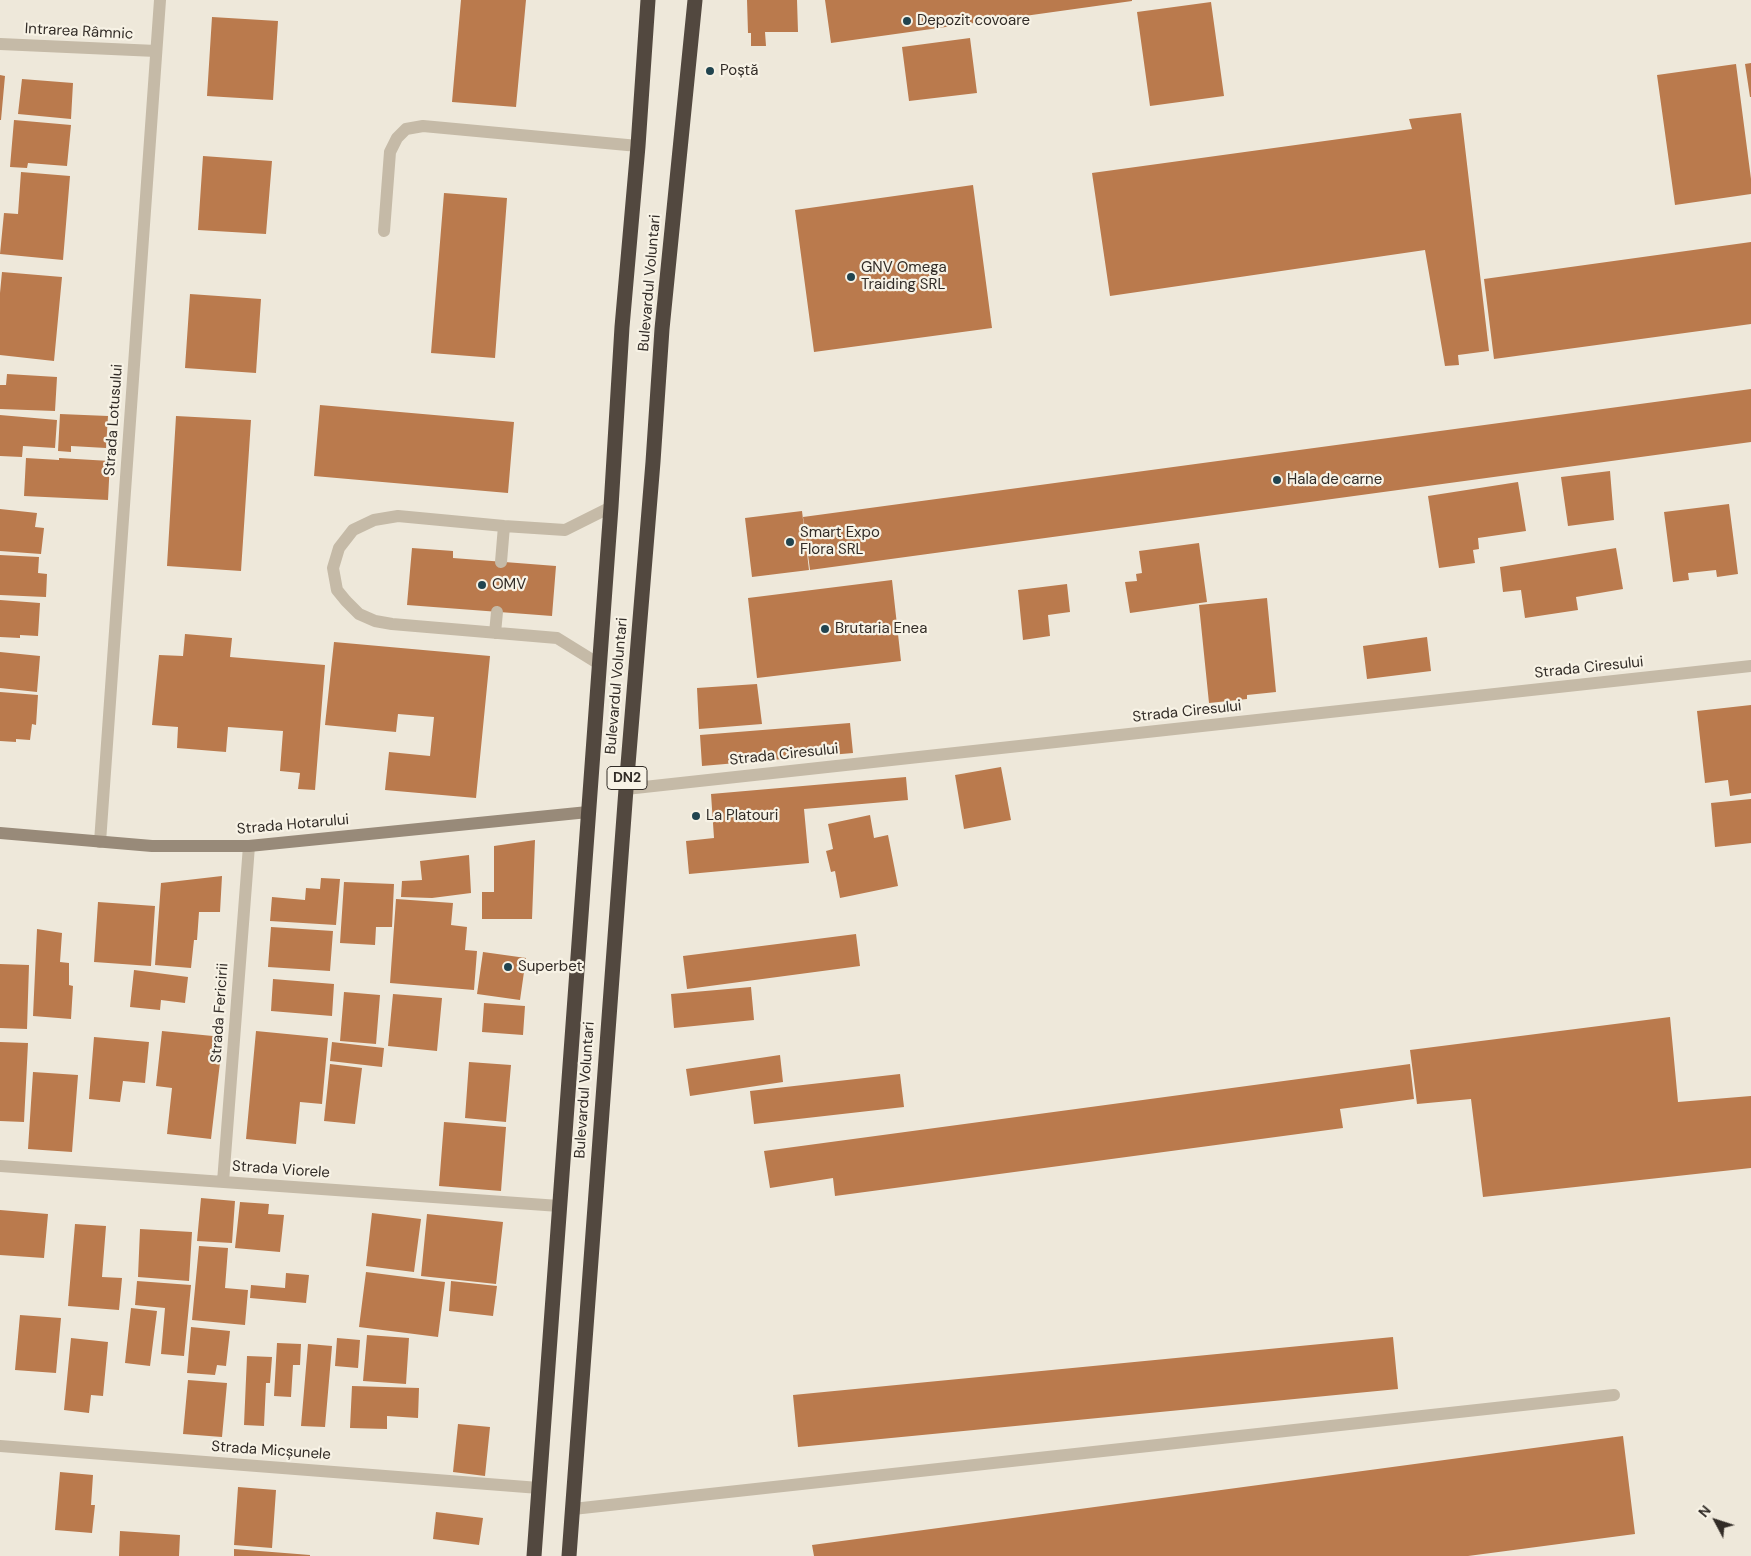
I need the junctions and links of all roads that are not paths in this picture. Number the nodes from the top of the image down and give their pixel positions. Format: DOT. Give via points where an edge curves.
graph roads {
  1 [pos="160,0"];
  2 [pos="648,0"];
  3 [pos="695,0"];
  4 [pos="0,44"];
  5 [pos="156,52"];
  6 [pos="638,146"];
  7 [pos="384,231"];
  8 [pos="611,507"];
  9 [pos="504,526"];
  10 [pos="501,562"];
  11 [pos="497,612"];
  12 [pos="495,633"];
  13 [pos="599,664"];
  14 [pos="1751,666"];
  15 [pos="626,789"];
  16 [pos="588,812"];
  17 [pos="0,833"];
  18 [pos="100,842"];
  19 [pos="249,846"];
  20 [pos="0,1166"];
  21 [pos="223,1182"];
  22 [pos="559,1206"];
  23 [pos="1614,1395"];
  24 [pos="0,1446"];
  25 [pos="539,1488"];
  26 [pos="573,1510"];
  27 [pos="534,1556"];
  28 [pos="569,1556"];
  1 -- 5 [label="street, Strada Lotusului"];
  2 -- 6 [label="highway, Bulevardul Voluntari / DN2"];
  3 -- 15 [label="highway, Bulevardul Voluntari / DN2" via="662,329"];
  4 -- 5 [label="street, Intrarea Râmnic"];
  5 -- 18 [label="street, Strada Lotusului"];
  6 -- 7 [label="street" via="423,126 406,129 390,152"];
  6 -- 8 [label="highway, Bulevardul Voluntari / DN2"];
  8 -- 9 [label="street" via="565,530"];
  8 -- 13 [label="highway, Bulevardul Voluntari / DN2"];
  9 -- 10 [label="street"];
  9 -- 12 [label="street" via="398,516 374,520 353,530 339,548 333,568 337,590 359,614 375,621"];
  11 -- 12 [label="street"];
  12 -- 13 [label="street" via="557,638"];
  13 -- 16 [label="highway, Bulevardul Voluntari / DN2"];
  14 -- 15 [label="street, Strada Ciresului"];
  15 -- 26 [label="highway, Bulevardul Voluntari / DN2"];
  16 -- 19 [label="street, Strada Hotarului"];
  16 -- 22 [label="highway, Bulevardul Voluntari / DN2"];
  17 -- 18 [label="street, Strada Hotarului"];
  18 -- 19 [label="street, Strada Hotarului" via="152,846"];
  19 -- 21 [label="street, Strada Fericirii"];
  20 -- 21 [label="street, Strada Viorele"];
  21 -- 22 [label="street, Strada Viorele"];
  22 -- 25 [label="highway, Bulevardul Voluntari / DN2"];
  23 -- 26 [label="street"];
  24 -- 25 [label="street, Strada Micșunele"];
  25 -- 27 [label="highway, Bulevardul Voluntari / DN2"];
  26 -- 28 [label="highway, Bulevardul Voluntari / DN2"];
}
